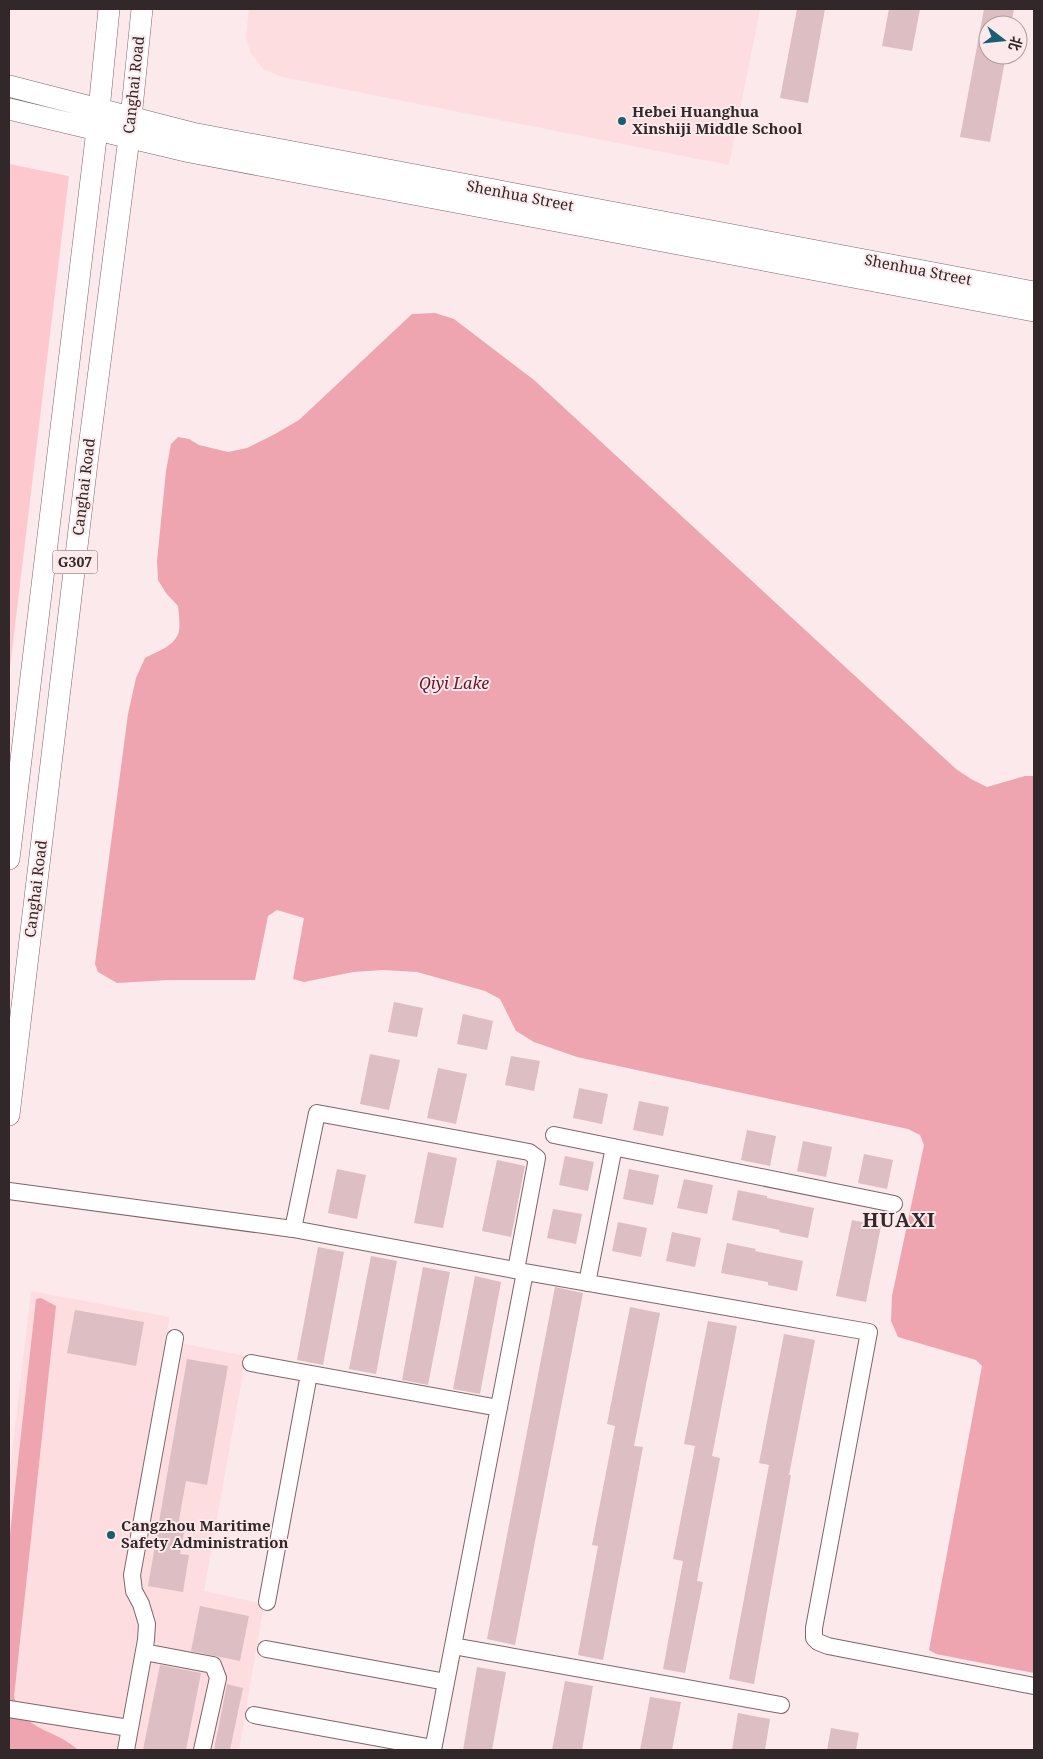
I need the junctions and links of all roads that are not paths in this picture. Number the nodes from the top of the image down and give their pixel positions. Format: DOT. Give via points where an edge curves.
graph roads {
  1 [pos="108,9"];
  2 [pos="142,9"];
  3 [pos="9,86"];
  4 [pos="9,108"];
  5 [pos="99,109"];
  6 [pos="130,128"];
  7 [pos="96,130"];
  8 [pos="1034,292"];
  9 [pos="1034,310"];
  10 [pos="9,859"];
  11 [pos="9,1115"];
  12 [pos="554,1134"];
  13 [pos="614,1147"];
  14 [pos="9,1191"];
  15 [pos="894,1204"];
  16 [pos="293,1229"];
  17 [pos="520,1271"];
  18 [pos="587,1283"];
  19 [pos="175,1338"];
  20 [pos="251,1363"];
  21 [pos="309,1374"];
  22 [pos="499,1408"];
  23 [pos="267,1602"];
  24 [pos="453,1646"];
  25 [pos="266,1649"];
  26 [pos="144,1652"];
  27 [pos="446,1682"];
  28 [pos="1034,1686"];
  29 [pos="781,1705"];
  30 [pos="9,1709"];
  31 [pos="254,1715"];
  32 [pos="128,1728"];
  33 [pos="433,1749"];
  34 [pos="126,1750"];
  35 [pos="202,1750"];
  1 -- 5 [label="main road, Canghai Road / G307"];
  2 -- 6 [label="main road, Canghai Road / G307"];
  3 -- 5 [label="main road, Shenhua Street"];
  4 -- 7 [label="main road, Shenhua Street"];
  5 -- 6 [label="main road, Shenhua Street"];
  5 -- 7 [label="main road, Canghai Road / G307"];
  6 -- 7 [label="main road, Shenhua Street"];
  6 -- 8 [label="main road, Shenhua Street" via="211,137"];
  6 -- 9 [label="main road, Shenhua Street" via="190,152"];
  6 -- 11 [label="main road, Canghai Road / G307" via="86,462"];
  7 -- 10 [label="main road, Canghai Road / G307"];
  12 -- 13 [label="street"];
  13 -- 15 [label="street"];
  13 -- 18 [label="street"];
  14 -- 16 [label="street"];
  16 -- 17 [label="street"];
  16 -- 17 [label="street" via="317,1113 336,1116 529,1152 537,1158"];
  17 -- 18 [label="street"];
  17 -- 22 [label="street"];
  18 -- 28 [label="street" via="869,1332 814,1638 828,1646"];
  19 -- 26 [label="street" via="132,1575 134,1591 147,1624"];
  20 -- 21 [label="street"];
  21 -- 22 [label="street"];
  21 -- 23 [label="street"];
  22 -- 24 [label="street"];
  24 -- 27 [label="street"];
  24 -- 29 [label="street"];
  25 -- 27 [label="street"];
  26 -- 32 [label="street"];
  26 -- 35 [label="street" via="214,1665 218,1678"];
  27 -- 33 [label="street"];
  30 -- 32 [label="street"];
  31 -- 33 [label="street"];
  32 -- 34 [label="street"];
}
